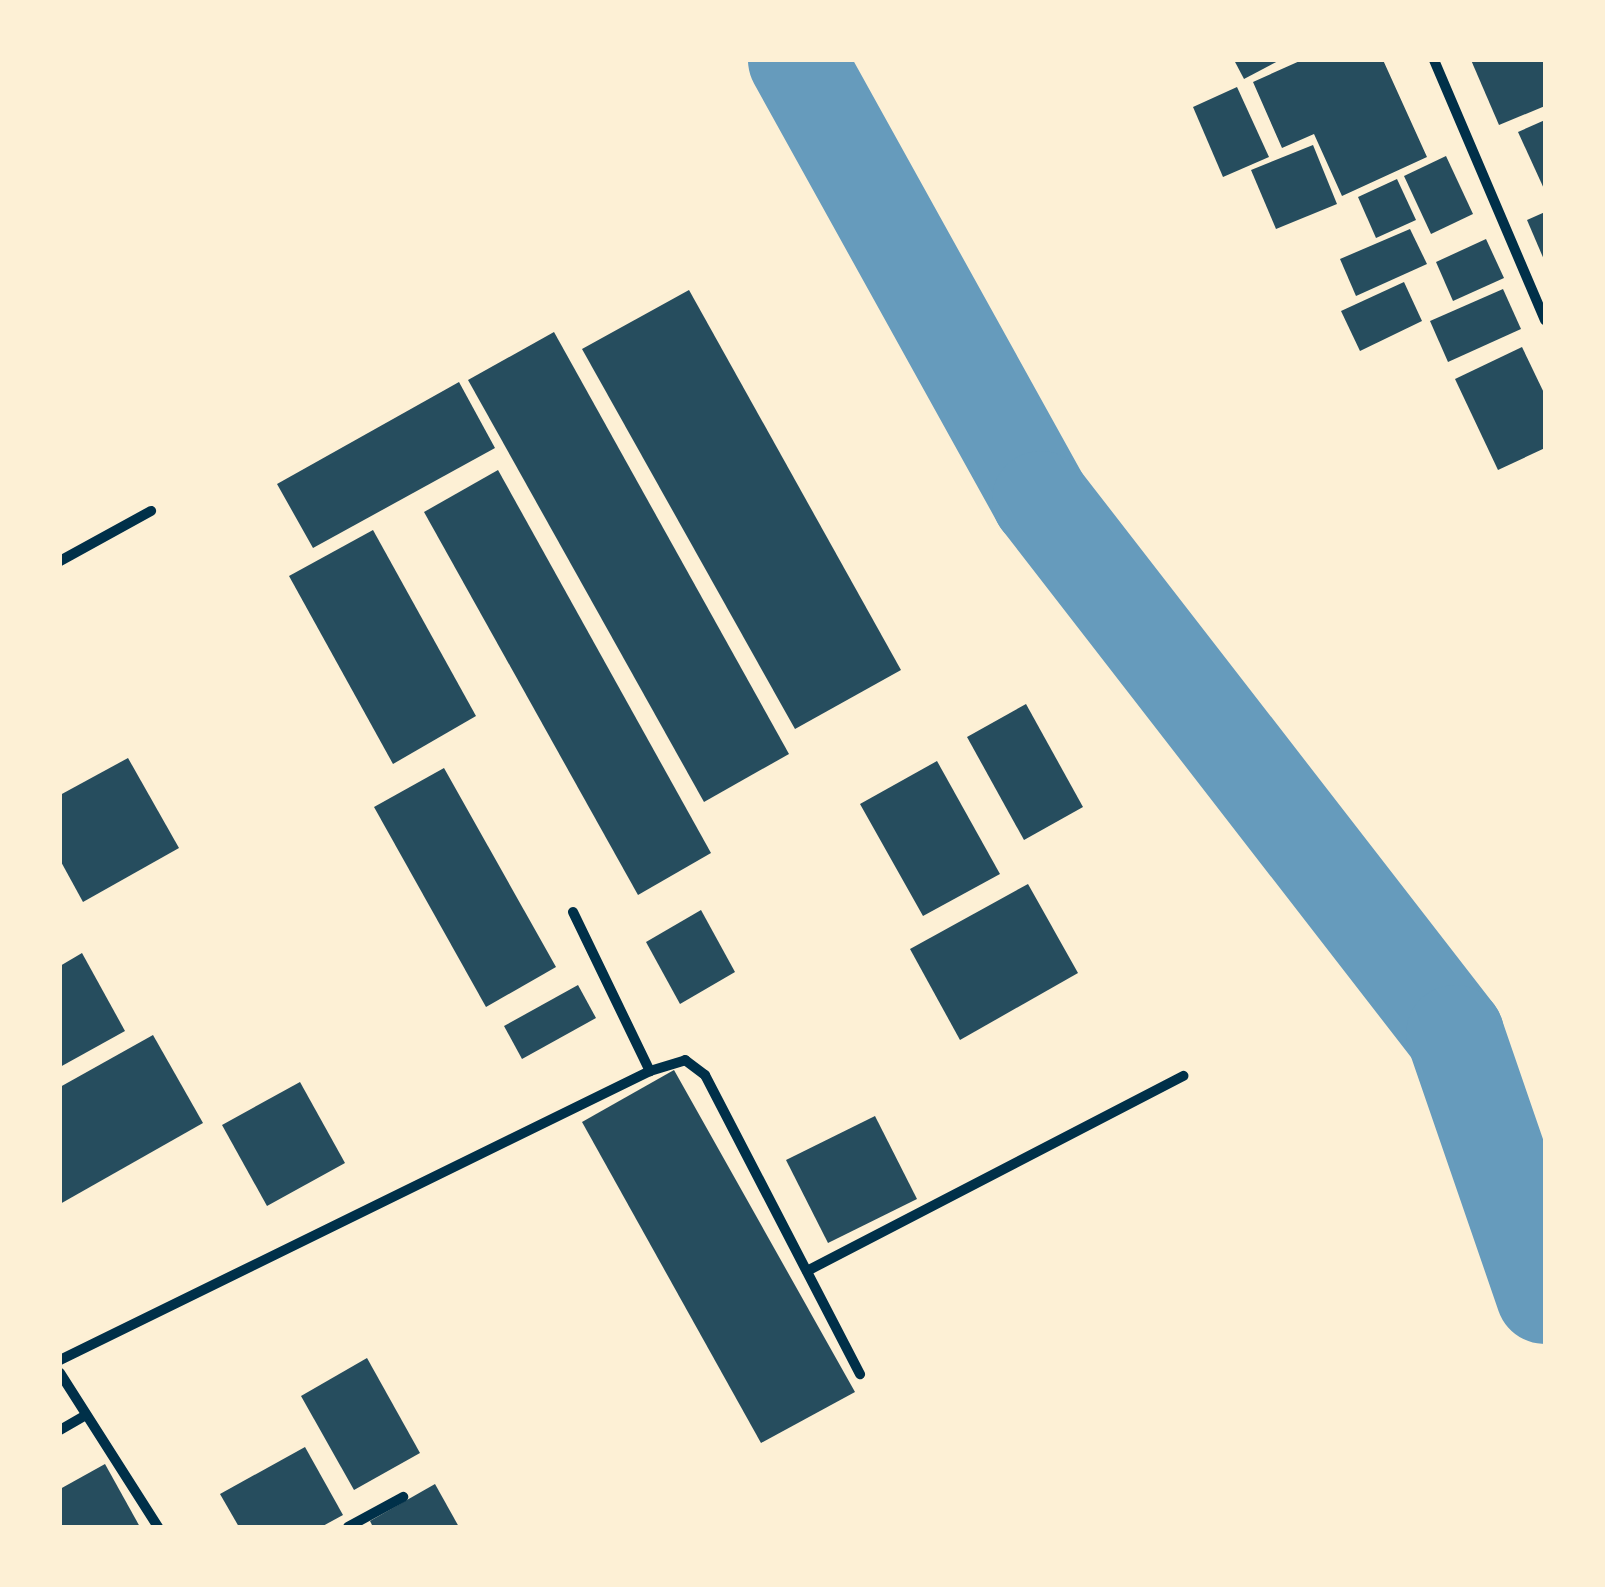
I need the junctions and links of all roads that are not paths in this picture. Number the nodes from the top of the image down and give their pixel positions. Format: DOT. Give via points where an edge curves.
graph roads {
  1 [pos="1434,60"];
  2 [pos="1545,320"];
  3 [pos="152,511"];
  4 [pos="60,560"];
  5 [pos="574,912"];
  6 [pos="650,1071"];
  7 [pos="1183,1076"];
  8 [pos="806,1272"];
  9 [pos="60,1360"];
  10 [pos="60,1372"];
  11 [pos="860,1374"];
  12 [pos="86,1415"];
  13 [pos="60,1430"];
  14 [pos="403,1497"];
  15 [pos="158,1527"];
  16 [pos="348,1527"];
  1 -- 2 [label="street"];
  3 -- 4 [label="street"];
  5 -- 6 [label="street"];
  6 -- 8 [label="street" via="686,1060 698,1066"];
  6 -- 9 [label="street"];
  7 -- 8 [label="street"];
  8 -- 11 [label="street"];
  10 -- 12 [label="street"];
  12 -- 13 [label="street"];
  12 -- 15 [label="street"];
  14 -- 16 [label="street"];
}
